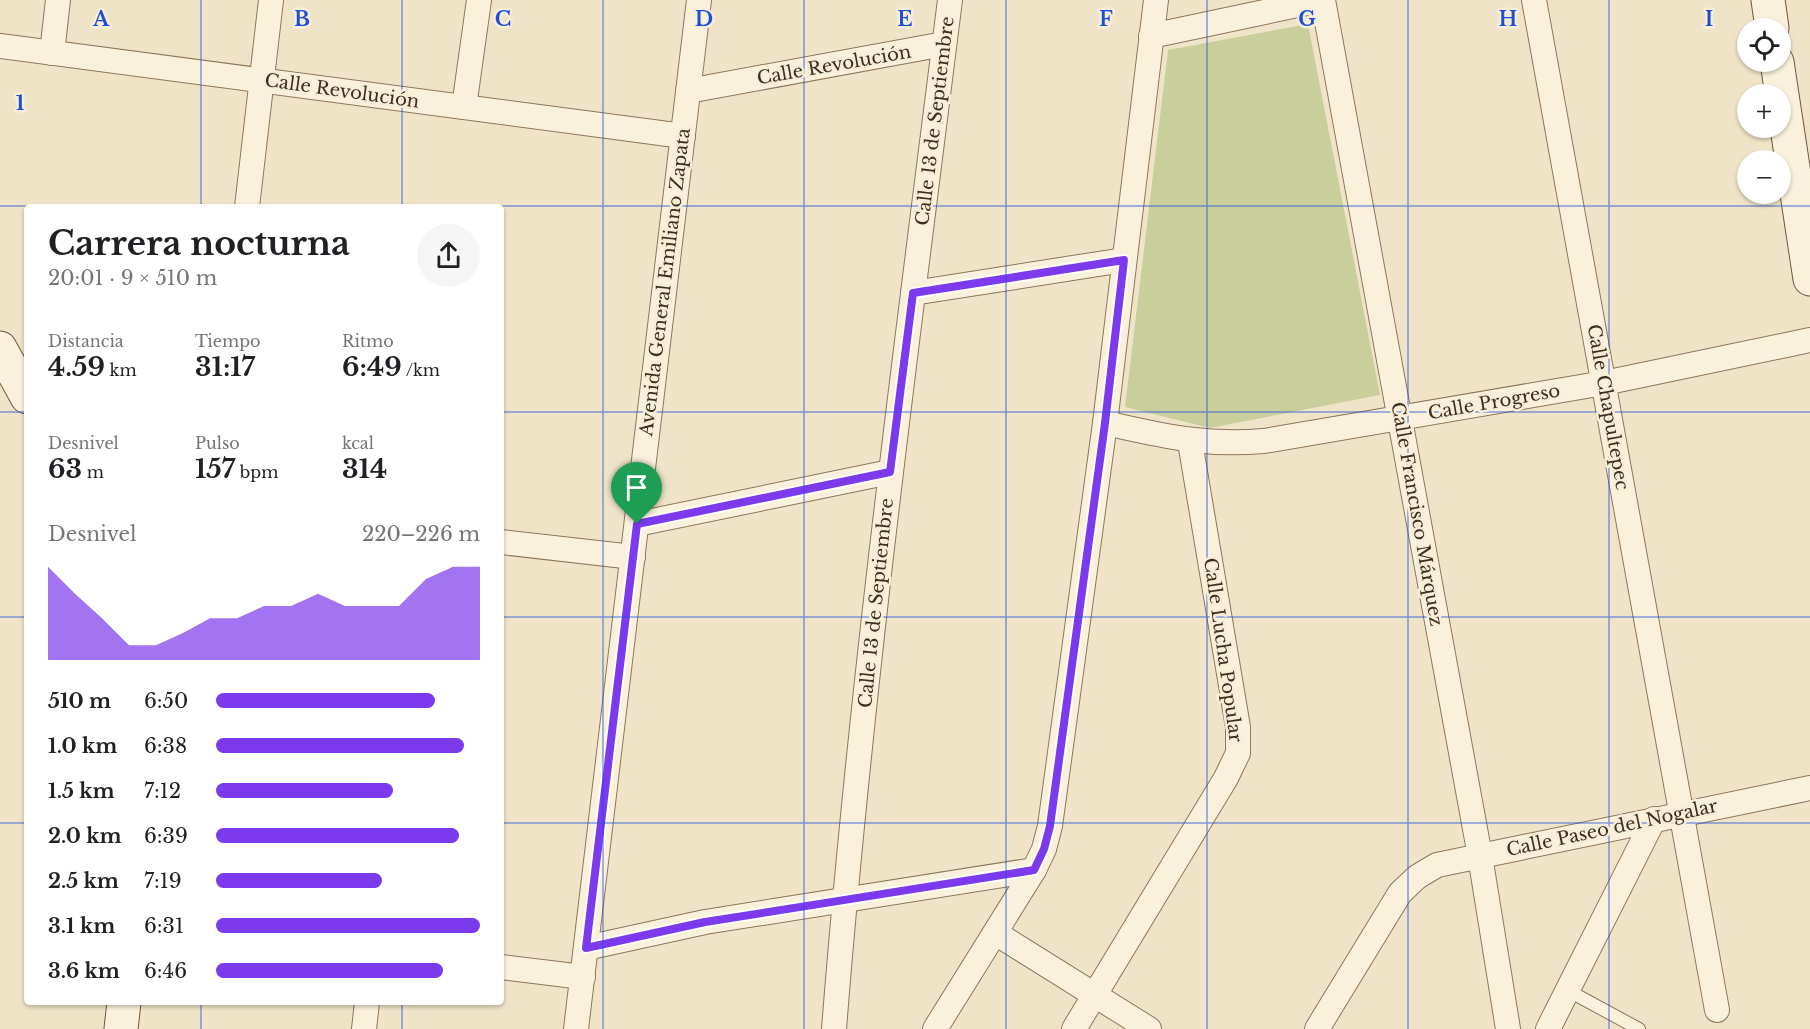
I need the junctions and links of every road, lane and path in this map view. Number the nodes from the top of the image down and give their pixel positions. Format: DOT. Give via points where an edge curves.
graph roads {
  1 [pos="58,0"];
  2 [pos="271,0"];
  3 [pos="478,0"];
  4 [pos="699,0"];
  5 [pos="950,0"];
  6 [pos="1156,0"];
  7 [pos="1322,0"];
  8 [pos="1534,0"];
  9 [pos="1768,0"];
  10 [pos="1771,18"];
  11 [pos="1151,36"];
  12 [pos="944,44"];
  13 [pos="0,46"];
  14 [pos="52,53"];
  15 [pos="1779,72"];
  16 [pos="262,80"];
  17 [pos="688,91"];
  18 [pos="464,107"];
  19 [pos="683,136"];
  20 [pos="247,204"];
  21 [pos="1124,260"];
  22 [pos="1810,279"];
  23 [pos="913,293"];
  24 [pos="1810,340"];
  25 [pos="0,348"];
  26 [pos="1604,383"];
  27 [pos="24,392"];
  28 [pos="1400,419"];
  29 [pos="1105,423"];
  30 [pos="1191,442"];
  31 [pos="890,472"];
  32 [pos="637,524"];
  33 [pos="504,542"];
  34 [pos="633,557"];
  35 [pos="1810,788"];
  36 [pos="1683,813"];
  37 [pos="1654,819"];
  38 [pos="1480,856"];
  39 [pos="1034,870"];
  40 [pos="844,899"];
  41 [pos="997,934"];
  42 [pos="586,948"];
  43 [pos="504,967"];
  44 [pos="583,977"];
  45 [pos="1568,990"];
  46 [pos="1094,995"];
  47 [pos="124,1005"];
  48 [pos="368,1005"];
  49 [pos="1717,1010"];
  50 [pos="121,1029"];
  51 [pos="364,1029"];
  52 [pos="576,1029"];
  53 [pos="834,1029"];
  54 [pos="936,1029"];
  55 [pos="1074,1029"];
  56 [pos="1149,1029"];
  57 [pos="1317,1029"];
  58 [pos="1508,1029"];
  59 [pos="1548,1029"];
  60 [pos="1640,1029"];
  1 -- 14 [label="street"];
  2 -- 16 [label="street"];
  3 -- 18 [label="street"];
  4 -- 17 [label="street, Avenida General Emiliano Zapata"];
  5 -- 12 [label="street, Calle 13 de Septiembre"];
  6 -- 11 [label="street"];
  7 -- 11 [label="street"];
  7 -- 28 [label="street, Calle Francisco Márquez"];
  8 -- 26 [label="street, Calle Chapultepec"];
  9 -- 10 [label="street"];
  11 -- 21 [label="street"];
  12 -- 17 [label="street, Calle Revolución"];
  12 -- 23 [label="street, Calle 13 de Septiembre"];
  13 -- 14 [label="street, Calle Revolución"];
  14 -- 16 [label="street, Calle Revolución"];
  15 -- 22 [label="street"];
  16 -- 18 [label="street, Calle Revolución"];
  16 -- 20 [label="street"];
  17 -- 19 [label="street, Avenida General Emiliano Zapata"];
  18 -- 19 [label="street, Calle Revolución"];
  19 -- 32 [label="street, Avenida General Emiliano Zapata"];
  21 -- 23 [label="street"];
  21 -- 29 [label="street"];
  23 -- 31 [label="street, Calle 13 de Septiembre"];
  24 -- 26 [label="street, Calle Progreso"];
  25 -- 27 [label="street"];
  26 -- 28 [label="street, Calle Progreso"];
  26 -- 36 [label="street, Calle Chapultepec"];
  28 -- 30 [label="street, Calle Progreso" via="1264,441"];
  28 -- 38 [label="street, Calle Francisco Márquez"];
  29 -- 30 [label="street, Calle Progreso"];
  29 -- 39 [label="street" via="1050,826"];
  30 -- 46 [label="street, Calle Lucha Popular" via="1238,727 1238,753"];
  31 -- 32 [label="street"];
  31 -- 40 [label="street, Calle 13 de Septiembre"];
  32 -- 34 [label="street, Avenida General Emiliano Zapata"];
  33 -- 34 [label="street"];
  34 -- 42 [label="street, Avenida General Emiliano Zapata"];
  35 -- 36 [label="street, Calle Paseo del Nogalar"];
  36 -- 37 [label="street, Calle Paseo del Nogalar"];
  36 -- 49 [label="street, Calle Chapultepec"];
  37 -- 38 [label="street, Calle Paseo del Nogalar"];
  37 -- 45 [label="street"];
  38 -- 57 [label="street, Calle Paseo del Nogalar" via="1437,865 1400,893"];
  38 -- 58 [label="street, Calle Francisco Márquez"];
  39 -- 40 [label="street"];
  39 -- 41 [label="street"];
  40 -- 42 [label="street" via="705,922"];
  40 -- 53 [label="street, Calle 13 de Septiembre"];
  41 -- 46 [label="street"];
  41 -- 54 [label="street"];
  42 -- 44 [label="street, Avenida General Emiliano Zapata"];
  43 -- 44 [label="street"];
  44 -- 52 [label="street, Avenida General Emiliano Zapata"];
  45 -- 59 [label="street"];
  45 -- 60 [label="lane"];
  46 -- 55 [label="street, Calle Lucha Popular"];
  46 -- 56 [label="street"];
  47 -- 50 [label="street"];
  48 -- 51 [label="street"];
}
